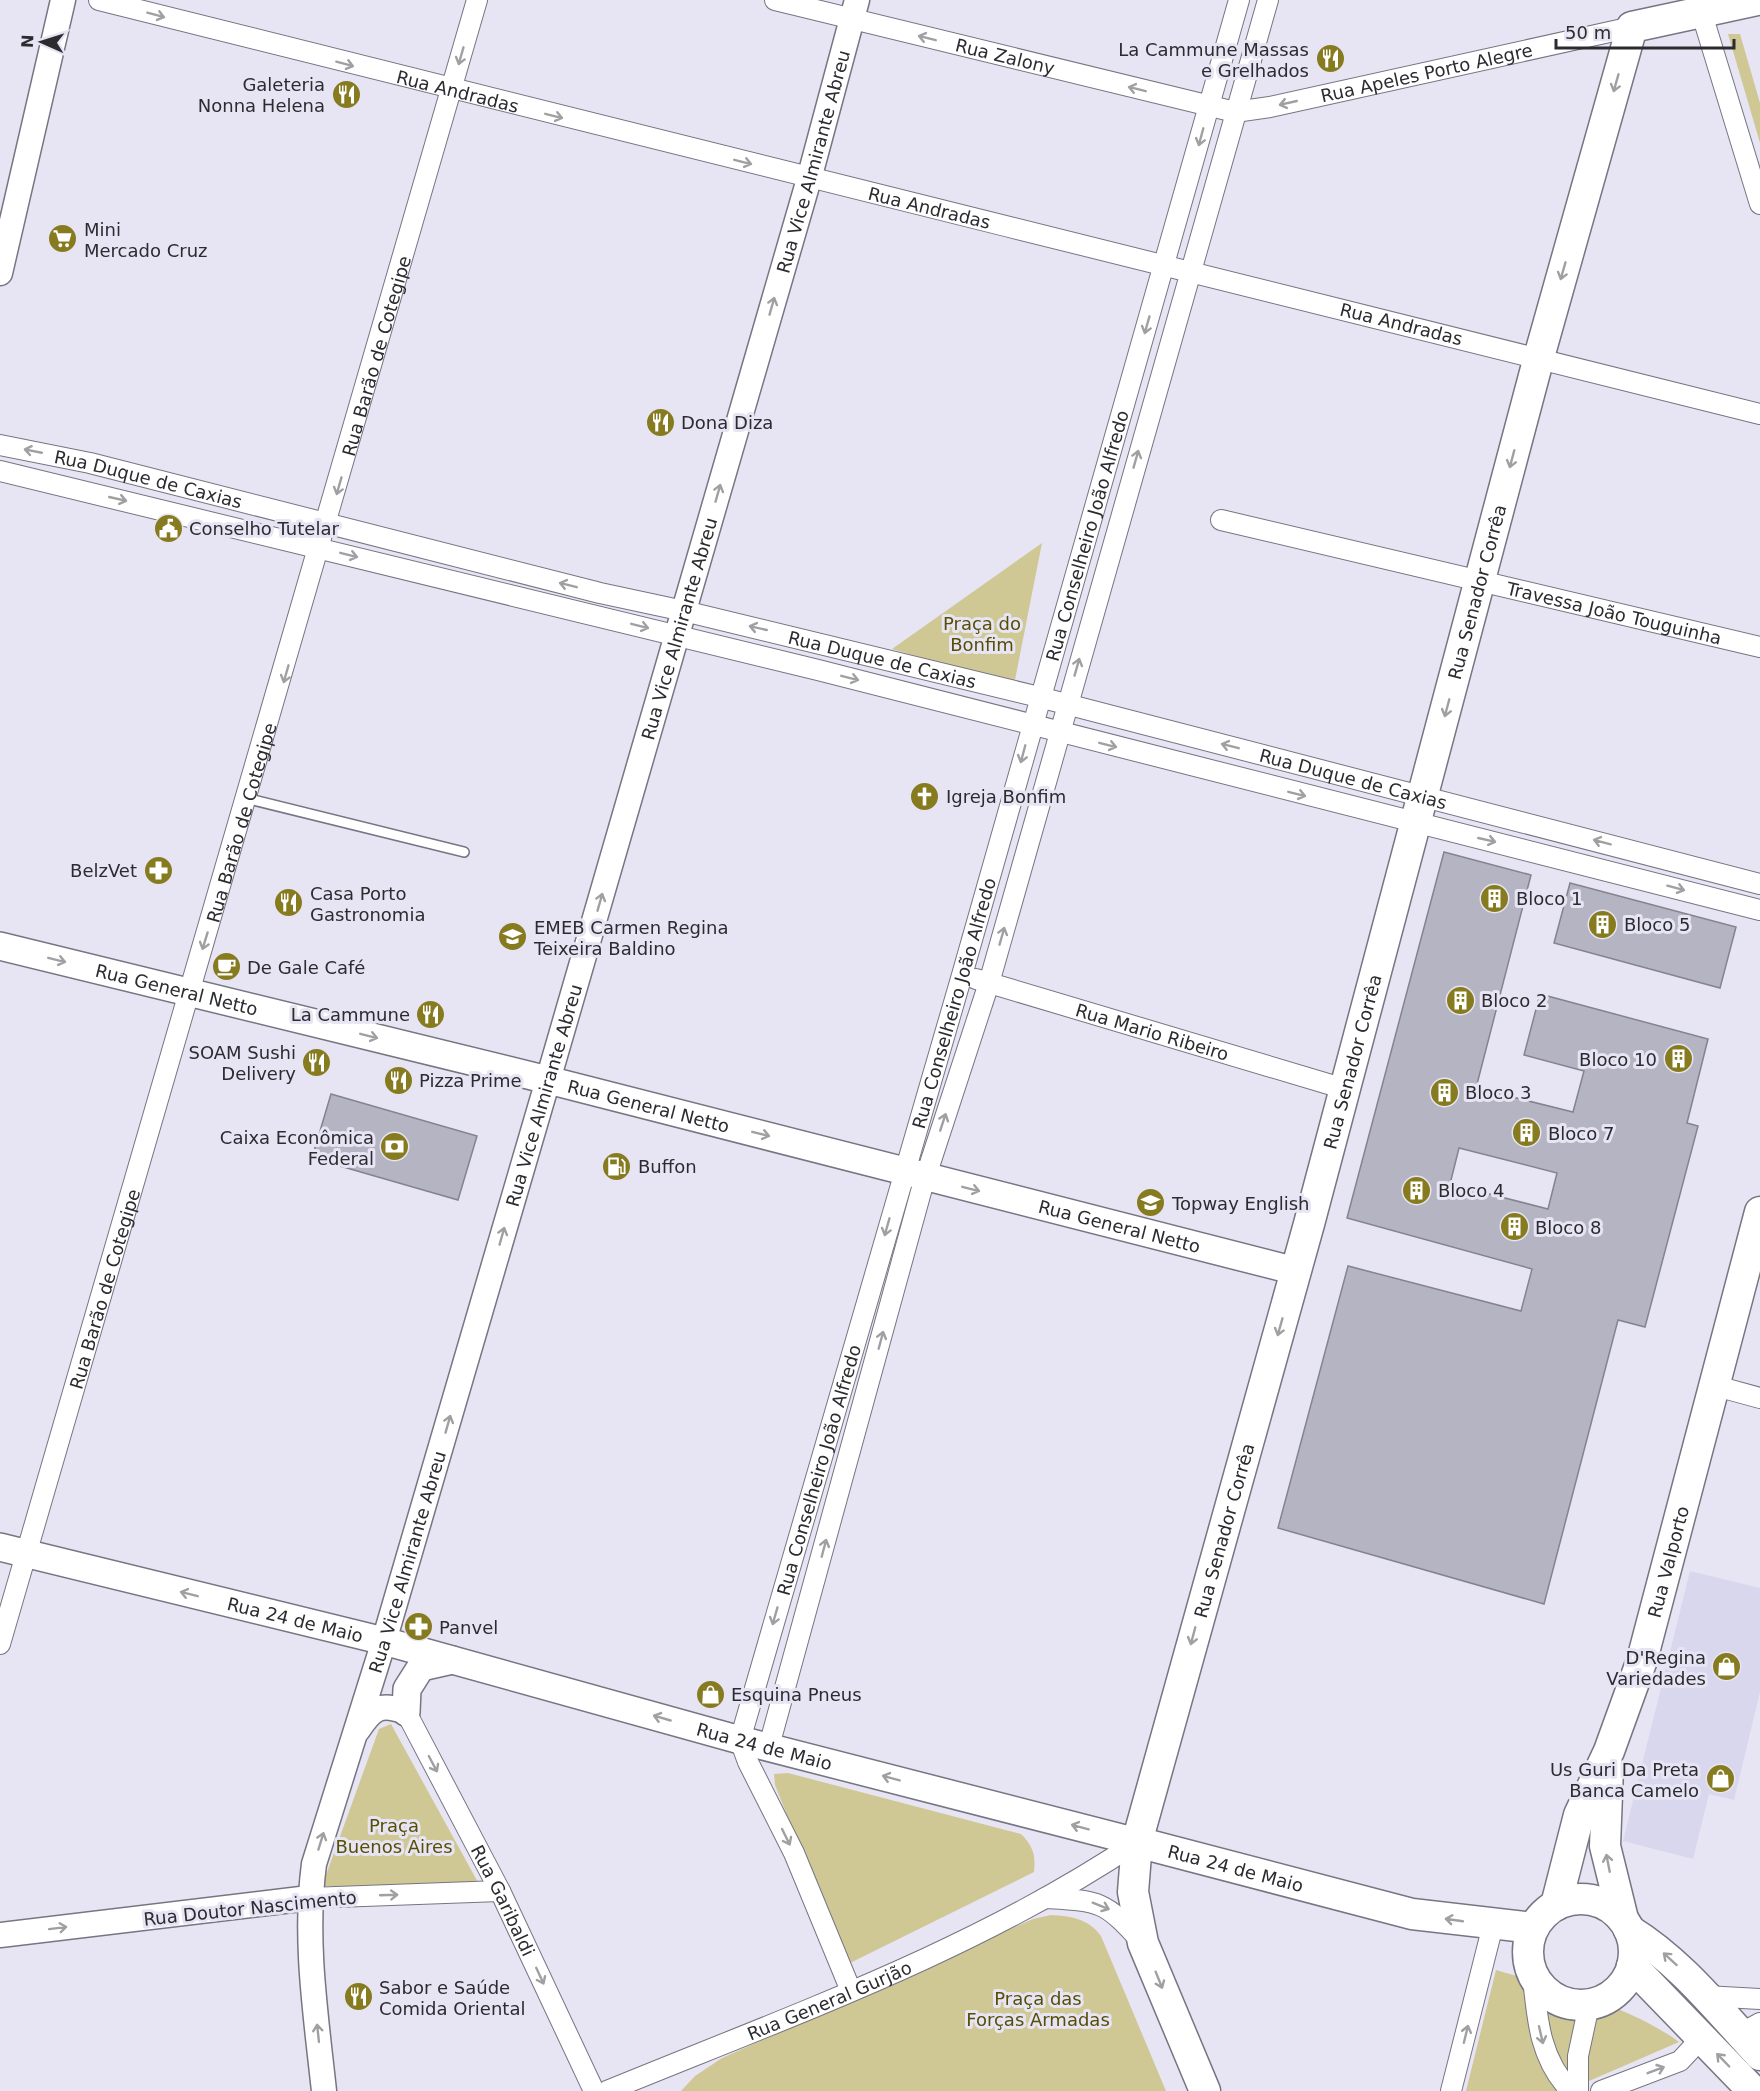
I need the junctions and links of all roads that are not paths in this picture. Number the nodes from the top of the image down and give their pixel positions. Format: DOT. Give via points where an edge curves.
graph roads {
  1 [pos="63,0"];
  2 [pos="99,0"];
  3 [pos="477,0"];
  4 [pos="775,0"];
  5 [pos="1239,0"];
  6 [pos="1268,0"];
  7 [pos="1757,0"];
  8 [pos="1700,5"];
  9 [pos="854,10"];
  10 [pos="1632,27"];
  11 [pos="452,92"];
  12 [pos="1209,107"];
  13 [pos="1235,112"];
  14 [pos="1192,171"];
  15 [pos="809,178"];
  16 [pos="1216,179"];
  17 [pos="1760,204"];
  18 [pos="1164,265"];
  19 [pos="1189,272"];
  20 [pos="0,273"];
  21 [pos="1539,357"];
  22 [pos="1128,393"];
  23 [pos="1152,400"];
  24 [pos="1760,414"];
  25 [pos="0,445"];
  26 [pos="90,463"];
  27 [pos="0,471"];
  28 [pos="1100,487"];
  29 [pos="83,491"];
  30 [pos="1126,494"];
  31 [pos="217,495"];
  32 [pos="1221,520"];
  33 [pos="210,521"];
  34 [pos="329,524"];
  35 [pos="322,548"];
  36 [pos="439,552"];
  37 [pos="433,575"];
  38 [pos="1481,580"];
  39 [pos="600,593"];
  40 [pos="684,611"];
  41 [pos="595,615"];
  42 [pos="677,635"];
  43 [pos="826,645"];
  44 [pos="1760,647"];
  45 [pos="818,670"];
  46 [pos="1040,697"];
  47 [pos="1066,705"];
  48 [pos="1032,725"];
  49 [pos="1059,733"];
  50 [pos="1186,735"];
  51 [pos="1254,753"];
  52 [pos="1178,763"];
  53 [pos="1245,780"];
  54 [pos="249,799"];
  55 [pos="1420,810"];
  56 [pos="999,842"];
  57 [pos="1026,850"];
  58 [pos="464,852"];
  59 [pos="1760,884"];
  60 [pos="1760,910"];
  61 [pos="0,946"];
  62 [pos="962,975"];
  63 [pos="989,983"];
  64 [pos="189,993"];
  65 [pos="936,1062"];
  66 [pos="960,1070"];
  67 [pos="548,1080"];
  68 [pos="1345,1089"];
  69 [pos="914,1174"];
  70 [pos="1760,1212"];
  71 [pos="1296,1271"];
  72 [pos="849,1358"];
  73 [pos="874,1365"];
  74 [pos="1716,1386"];
  75 [pos="1760,1398"];
  76 [pos="823,1445"];
  77 [pos="851,1452"];
  78 [pos="0,1547"];
  79 [pos="26,1554"];
  80 [pos="384,1641"];
  81 [pos="0,1644"];
  82 [pos="452,1660"];
  83 [pos="406,1712"];
  84 [pos="354,1737"];
  85 [pos="740,1740"];
  86 [pos="770,1746"];
  87 [pos="1609,1750"];
  88 [pos="1137,1842"];
  89 [pos="500,1892"];
  90 [pos="309,1898"];
  91 [pos="1045,1898"];
  92 [pos="1556,1905"];
  93 [pos="1626,1924"];
  94 [pos="1493,1925"];
  95 [pos="1533,1928"];
  96 [pos="0,1935"];
  97 [pos="1143,1943"];
  98 [pos="1632,1966"];
  99 [pos="1533,1977"];
  100 [pos="851,1991"];
  101 [pos="1662,1994"];
  102 [pos="1705,1996"];
  103 [pos="1760,1999"];
  104 [pos="1589,2005"];
  105 [pos="1694,2030"];
  106 [pos="1753,2037"];
  107 [pos="324,2091"];
  108 [pos="594,2091"];
  109 [pos="607,2091"];
  110 [pos="1205,2091"];
  111 [pos="1451,2091"];
  112 [pos="1571,2091"];
  113 [pos="1578,2091"];
  114 [pos="1601,2091"];
  115 [pos="1753,2091"];
  1 -- 20 [label="street"];
  2 -- 11 [label="street, Rua Andradas, one-way"];
  3 -- 11 [label="street, Rua Barão de Cotegipe, one-way"];
  4 -- 9 [label="street, Rua Zalony"];
  5 -- 12 [label="street, Rua Conselheiro João Alfredo"];
  6 -- 13 [label="street, Rua Conselheiro João Alfredo"];
  7 -- 8 [label="main road, Rua Apeles Porto Alegre"];
  8 -- 10 [label="main road, Rua Apeles Porto Alegre"];
  8 -- 17 [label="street"];
  12 -- 9 [label="street, Rua Zalony, one-way"];
  9 -- 15 [label="street, Rua Vice Almirante Abreu"];
  10 -- 13 [label="street, Rua Apeles Porto Alegre, one-way"];
  10 -- 21 [label="main road, Rua Senador Corrêa, one-way"];
  11 -- 15 [label="street, Rua Andradas, one-way"];
  11 -- 34 [label="street, Rua Barão de Cotegipe, one-way"];
  12 -- 13 [label="street, Rua Zalony"];
  12 -- 14 [label="street, Rua Conselheiro João Alfredo, one-way"];
  13 -- 16 [label="street, Rua Conselheiro João Alfredo"];
  14 -- 16 [label="street"];
  14 -- 18 [label="street, Rua Conselheiro João Alfredo"];
  15 -- 18 [label="street, Rua Andradas"];
  40 -- 15 [label="street, Rua Vice Almirante Abreu, one-way"];
  16 -- 19 [label="street, Rua Conselheiro João Alfredo"];
  18 -- 19 [label="street, Rua Andradas"];
  18 -- 22 [label="street, Rua Conselheiro João Alfredo, one-way"];
  19 -- 21 [label="street, Rua Andradas"];
  19 -- 23 [label="street, Rua Conselheiro João Alfredo"];
  21 -- 24 [label="street, Rua Andradas"];
  21 -- 38 [label="main road, Rua Senador Corrêa, one-way"];
  22 -- 23 [label="street"];
  22 -- 28 [label="street, Rua Conselheiro João Alfredo"];
  30 -- 23 [label="street, Rua Conselheiro João Alfredo, one-way"];
  26 -- 25 [label="street, Rua Duque de Caxias, one-way"];
  26 -- 29 [label="street"];
  26 -- 31 [label="street, Rua Duque de Caxias"];
  27 -- 29 [label="street, Rua Duque de Caxias"];
  28 -- 30 [label="street"];
  28 -- 46 [label="street, Rua Conselheiro João Alfredo"];
  29 -- 33 [label="street, Rua Duque de Caxias, one-way"];
  47 -- 30 [label="street, Rua Conselheiro João Alfredo, one-way"];
  31 -- 33 [label="street"];
  31 -- 34 [label="street, Rua Duque de Caxias"];
  32 -- 38 [label="street, Travessa João Touguinha"];
  33 -- 35 [label="street, Rua Duque de Caxias"];
  34 -- 35 [label="street, Rua Barão de Cotegipe"];
  34 -- 36 [label="street, Rua Duque de Caxias"];
  35 -- 37 [label="street, Rua Duque de Caxias, one-way"];
  35 -- 54 [label="street, Rua Barão de Cotegipe, one-way"];
  36 -- 37 [label="street"];
  39 -- 36 [label="street, Rua Duque de Caxias, one-way"];
  37 -- 41 [label="street, Rua Duque de Caxias"];
  38 -- 44 [label="street, Travessa João Touguinha"];
  38 -- 55 [label="main road, Rua Senador Corrêa, one-way"];
  39 -- 40 [label="street, Rua Duque de Caxias"];
  39 -- 41 [label="street"];
  40 -- 42 [label="street, Rua Vice Almirante Abreu"];
  43 -- 40 [label="street, Rua Duque de Caxias, one-way"];
  41 -- 42 [label="street, Rua Duque de Caxias, one-way"];
  42 -- 45 [label="street, Rua Duque de Caxias"];
  67 -- 42 [label="street, Rua Vice Almirante Abreu, one-way"];
  43 -- 45 [label="street"];
  43 -- 46 [label="street, Rua Duque de Caxias"];
  45 -- 48 [label="street, Rua Duque de Caxias, one-way"];
  46 -- 47 [label="street, Rua Duque de Caxias"];
  46 -- 48 [label="street, Rua Conselheiro João Alfredo"];
  47 -- 49 [label="street, Rua Conselheiro João Alfredo"];
  47 -- 50 [label="street, Rua Duque de Caxias"];
  48 -- 49 [label="street, Rua Duque de Caxias"];
  48 -- 56 [label="street, Rua Conselheiro João Alfredo, one-way"];
  49 -- 52 [label="street, Rua Duque de Caxias, one-way"];
  49 -- 57 [label="street, Rua Conselheiro João Alfredo"];
  51 -- 50 [label="street, Rua Duque de Caxias, one-way"];
  50 -- 52 [label="street"];
  51 -- 53 [label="street"];
  51 -- 55 [label="street, Rua Duque de Caxias"];
  52 -- 53 [label="street, Rua Duque de Caxias"];
  53 -- 55 [label="street, Rua Duque de Caxias, one-way"];
  54 -- 58 [label="lane"];
  54 -- 64 [label="street, Rua Barão de Cotegipe, one-way"];
  59 -- 55 [label="street, Rua Duque de Caxias, one-way"];
  55 -- 60 [label="street, Rua Duque de Caxias, one-way" via="1551,855"];
  55 -- 68 [label="main road, Rua Senador Corrêa"];
  56 -- 57 [label="street"];
  56 -- 62 [label="street, Rua Conselheiro João Alfredo"];
  63 -- 57 [label="street, Rua Conselheiro João Alfredo, one-way"];
  61 -- 64 [label="main road, Rua General Netto, one-way"];
  62 -- 63 [label="street, Rua Mario Ribeiro"];
  62 -- 65 [label="street, Rua Conselheiro João Alfredo"];
  63 -- 66 [label="street, Rua Conselheiro João Alfredo"];
  63 -- 68 [label="street, Rua Mario Ribeiro"];
  64 -- 67 [label="main road, Rua General Netto, one-way"];
  64 -- 79 [label="street, Rua Barão de Cotegipe"];
  65 -- 66 [label="street"];
  65 -- 69 [label="street, Rua Conselheiro João Alfredo"];
  69 -- 66 [label="street, Rua Conselheiro João Alfredo, one-way"];
  67 -- 69 [label="main road, Rua General Netto, one-way"];
  80 -- 67 [label="street, Rua Vice Almirante Abreu, one-way"];
  68 -- 71 [label="main road, Rua Senador Corrêa"];
  69 -- 71 [label="main road, Rua General Netto, one-way"];
  69 -- 72 [label="street, Rua Conselheiro João Alfredo, one-way"];
  73 -- 69 [label="street, Rua Conselheiro João Alfredo, one-way"];
  70 -- 74 [label="main road, Rua Valporto"];
  71 -- 88 [label="main road, Rua Senador Corrêa, one-way"];
  72 -- 73 [label="street"];
  72 -- 76 [label="street, Rua Conselheiro João Alfredo"];
  73 -- 77 [label="street, Rua Conselheiro João Alfredo"];
  74 -- 75 [label="street"];
  74 -- 87 [label="main road, Rua Valporto" via="1642,1659"];
  76 -- 77 [label="street"];
  76 -- 85 [label="street, Rua Conselheiro João Alfredo, one-way"];
  86 -- 77 [label="street, Rua Conselheiro João Alfredo, one-way"];
  78 -- 79 [label="main road, Rua 24 de Maio"];
  80 -- 79 [label="main road, Rua 24 de Maio, one-way"];
  79 -- 81 [label="street, Rua Barão de Cotegipe"];
  80 -- 82 [label="main road, Rua 24 de Maio"];
  80 -- 84 [label="street, Rua Vice Almirante Abreu"];
  82 -- 83 [label="main road" via="421,1667 407,1689"];
  85 -- 82 [label="main road, Rua 24 de Maio, one-way"];
  83 -- 84 [label="street" via="376,1708"];
  83 -- 89 [label="street, Rua Garibaldi, one-way"];
  90 -- 84 [label="street, Rua Vice Almirante Abreu, one-way" via="314,1864"];
  85 -- 86 [label="main road, Rua 24 de Maio"];
  85 -- 100 [label="street, one-way" via="794,1853"];
  88 -- 86 [label="main road, Rua 24 de Maio, one-way"];
  87 -- 92 [label="main road, Rua Valporto" via="1579,1815"];
  93 -- 87 [label="main road, one-way" via="1605,1846"];
  88 -- 91 [label="street, Rua General Gurjão" via="1082,1879"];
  94 -- 88 [label="main road, Rua 24 de Maio, one-way" via="1412,1914"];
  88 -- 97 [label="main road, Rua Senador Corrêa" via="1133,1892"];
  90 -- 89 [label="street, Rua Doutor Nascimento, one-way"];
  89 -- 108 [label="street, Rua Garibaldi, one-way"];
  96 -- 90 [label="street, Rua Doutor Nascimento, one-way"];
  107 -- 90 [label="street, Rua Vice Almirante Abreu, one-way" via="312,1978"];
  91 -- 97 [label="street, one-way" via="1088,1901 1114,1911"];
  91 -- 100 [label="street, Rua General Gurjão" via="967,1939"];
  92 -- 93 [label="main road" via="1588,1899 1613,1910"];
  92 -- 95 [label="main road"];
  93 -- 98 [label="main road" via="1633,1941"];
  102 -- 93 [label="main road, one-way" via="1667,1955"];
  94 -- 95 [label="main road, Rua 24 de Maio"];
  111 -- 94 [label="street, one-way"];
  95 -- 99 [label="main road" via="1528,1944"];
  97 -- 110 [label="main road, Rua Senador Corrêa, one-way"];
  98 -- 101 [label="main road"];
  98 -- 104 [label="main road" via="1618,1990"];
  99 -- 104 [label="main road" via="1556,2000"];
  99 -- 112 [label="street, one-way" via="1548,2063"];
  100 -- 109 [label="street, Rua General Gurjão"];
  101 -- 102 [label="main road"];
  101 -- 105 [label="main road"];
  102 -- 103 [label="street"];
  102 -- 106 [label="main road"];
  104 -- 113 [label="street" via="1578,2056"];
  114 -- 105 [label="street, one-way" via="1680,2061 1695,2045"];
  115 -- 105 [label="main road, one-way"];
}
